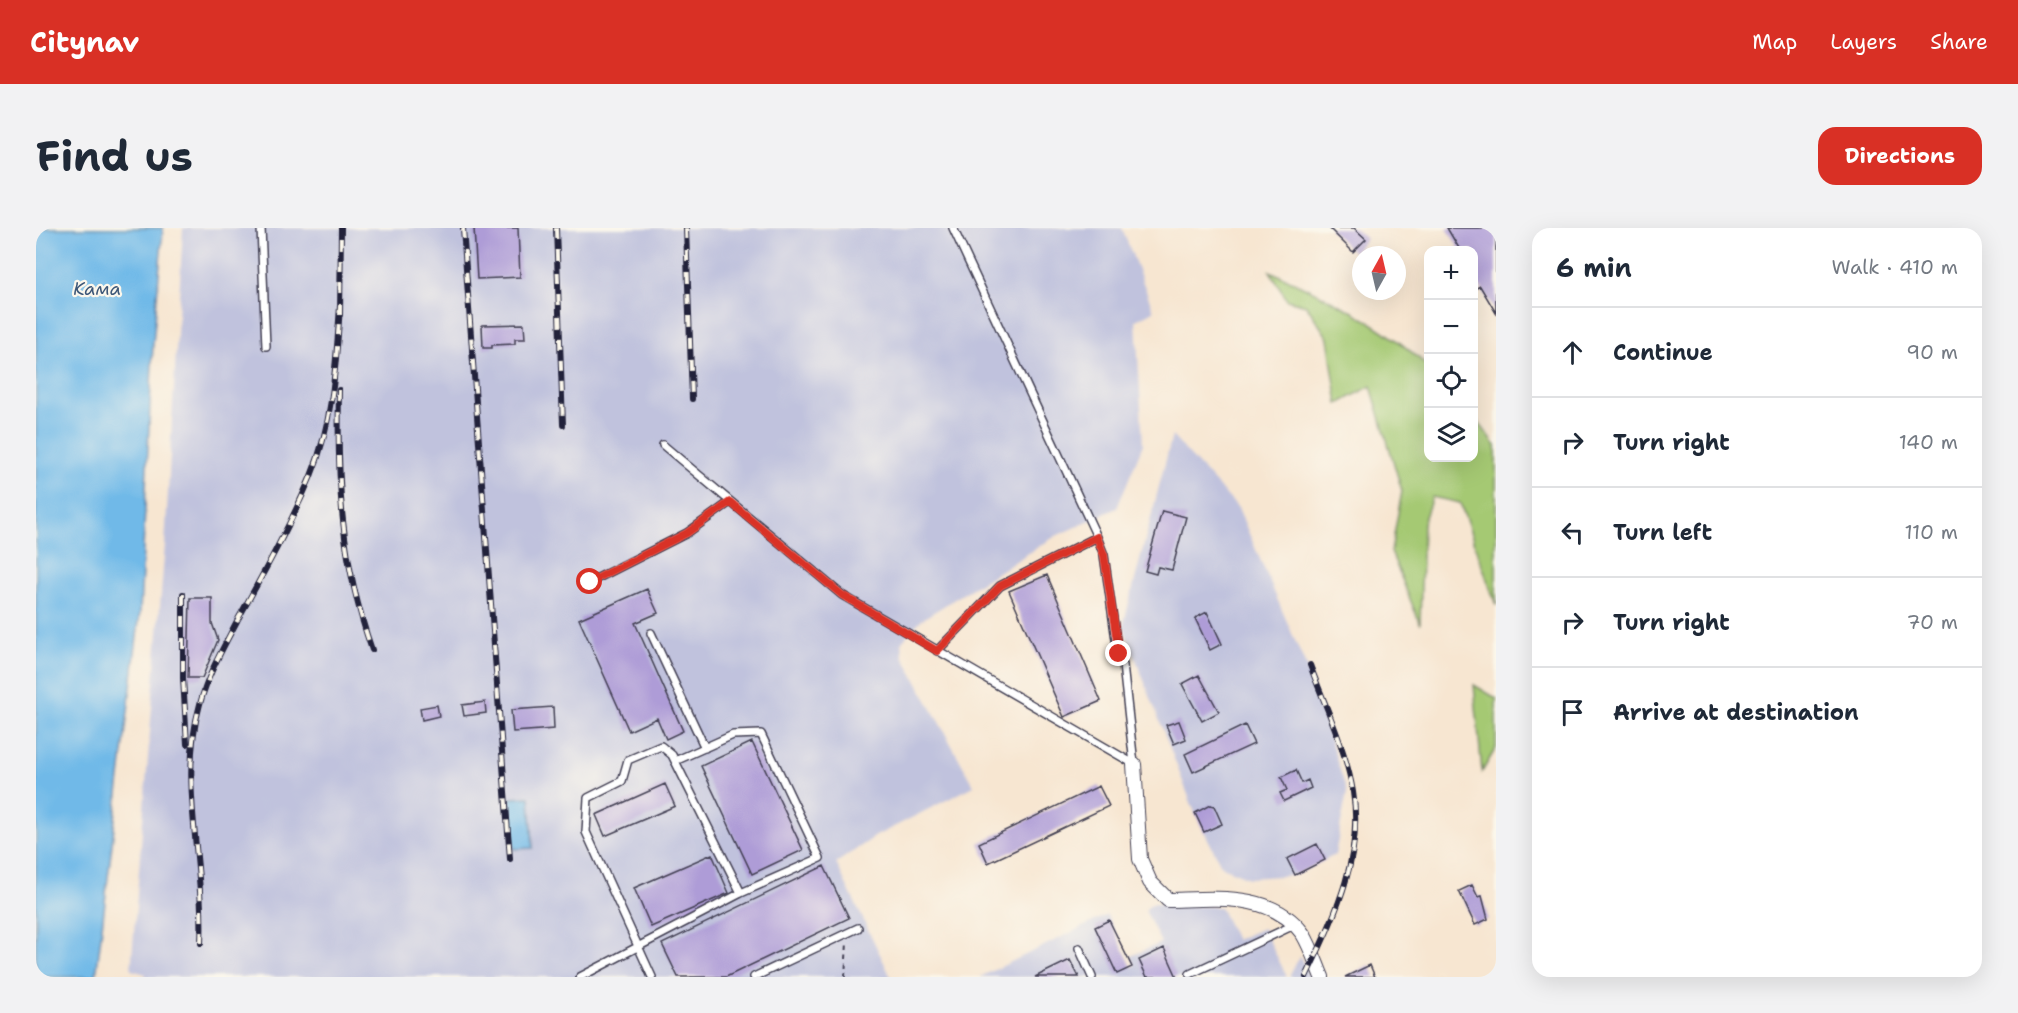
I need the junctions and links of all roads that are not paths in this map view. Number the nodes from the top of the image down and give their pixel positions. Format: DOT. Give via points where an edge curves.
graph roads {
  1 [pos="261,228"];
  2 [pos="953,228"];
  3 [pos="266,346"];
  4 [pos="663,445"];
  5 [pos="730,502"];
  6 [pos="1097,537"];
  7 [pos="590,582"];
  8 [pos="651,633"];
  9 [pos="937,651"];
  10 [pos="705,748"];
  11 [pos="675,761"];
  12 [pos="1134,764"];
  13 [pos="741,894"];
  14 [pos="1294,925"];
  15 [pos="858,928"];
  16 [pos="639,947"];
  17 [pos="1079,948"];
  18 [pos="1190,974"];
  19 [pos="580,977"];
  20 [pos="652,977"];
  21 [pos="754,977"];
  22 [pos="1092,977"];
  23 [pos="1322,977"];
  1 -- 3 [label="lane"];
  2 -- 6 [label="lane"];
  4 -- 5 [label="lane"];
  5 -- 7 [label="lane" via="687,533"];
  5 -- 9 [label="lane" via="842,595"];
  6 -- 9 [label="lane" via="1000,586"];
  6 -- 12 [label="lane" via="1104,555 1123,665"];
  8 -- 10 [label="lane"];
  9 -- 12 [label="lane"];
  10 -- 11 [label="lane"];
  10 -- 13 [label="lane" via="734,735 761,734 820,858"];
  11 -- 13 [label="lane"];
  11 -- 16 [label="lane" via="661,746 628,760 622,781 588,798 586,832"];
  12 -- 14 [label="street" via="1140,859 1150,882 1168,900 1239,898 1282,913"];
  13 -- 16 [label="lane"];
  14 -- 18 [label="lane"];
  14 -- 23 [label="street" via="1303,934"];
  15 -- 21 [label="lane"];
  16 -- 19 [label="lane"];
  16 -- 20 [label="lane"];
  17 -- 22 [label="lane"];
}
